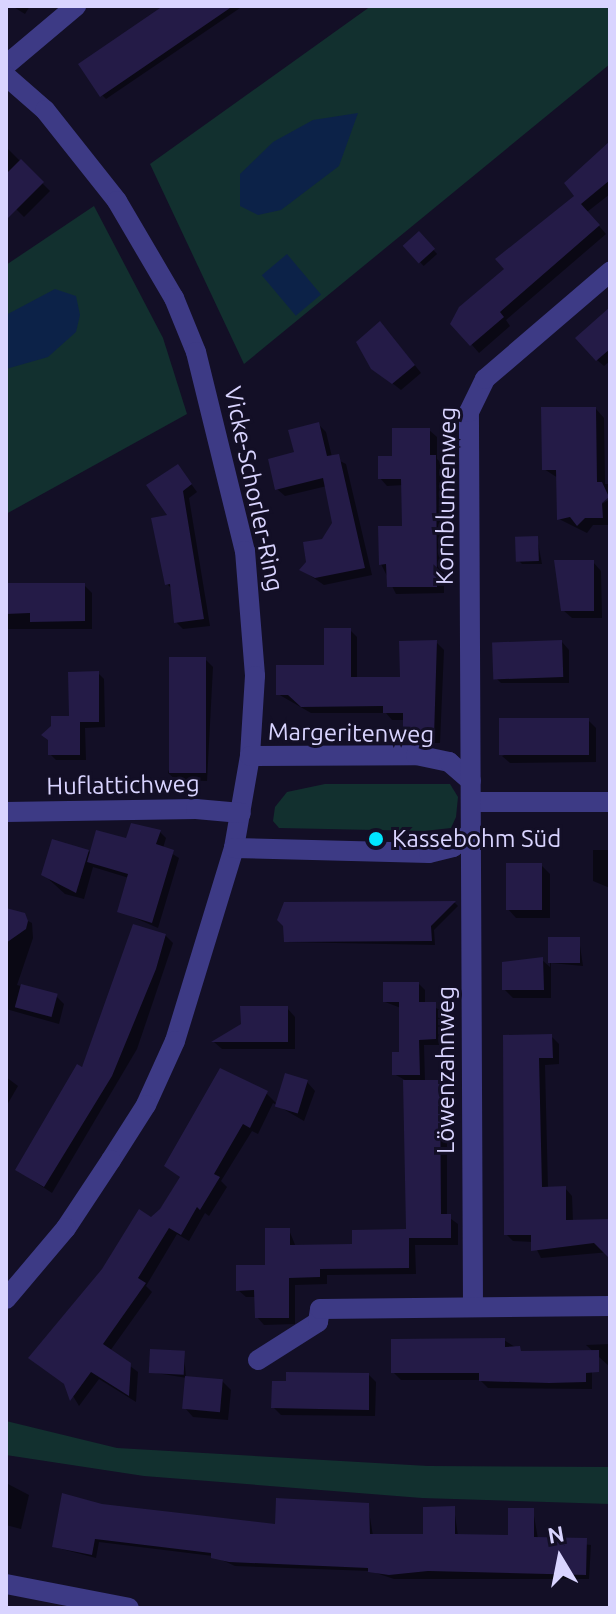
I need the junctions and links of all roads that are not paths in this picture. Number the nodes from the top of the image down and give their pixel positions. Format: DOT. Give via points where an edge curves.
graph roads {
  1 [pos="76,6"];
  2 [pos="6,65"];
  3 [pos="6,76"];
  4 [pos="610,272"];
  5 [pos="250,756"];
  6 [pos="471,781"];
  7 [pos="471,802"];
  8 [pos="610,802"];
  9 [pos="6,812"];
  10 [pos="241,813"];
  11 [pos="470,833"];
  12 [pos="234,848"];
  13 [pos="6,1299"];
  14 [pos="610,1306"];
  15 [pos="473,1307"];
  16 [pos="258,1360"];
  17 [pos="6,1584"];
  18 [pos="129,1608"];
  1 -- 2 [label="street"];
  3 -- 5 [label="street, Vicke-Schorler-Ring" via="55,121 117,201 174,298 196,352 226,466 251,595 255,676"];
  4 -- 6 [label="street, Kornblumenweg" via="509,356 474,394 469,412"];
  5 -- 6 [label="street, Margeritenweg" via="416,755 449,762"];
  5 -- 10 [label="street, Vicke-Schorler-Ring"];
  6 -- 7 [label="street"];
  7 -- 8 [label="street"];
  7 -- 11 [label="street"];
  9 -- 10 [label="street, Huflattichweg"];
  10 -- 12 [label="street, Vicke-Schorler-Ring"];
  11 -- 12 [label="street" via="453,847 429,853"];
  11 -- 15 [label="street, Löwenzahnweg"];
  12 -- 13 [label="street, Vicke-Schorler-Ring" via="194,993 146,1105 66,1228"];
  14 -- 15 [label="street"];
  15 -- 16 [label="street" via="320,1309 318,1322"];
  17 -- 18 [label="street"];
}
